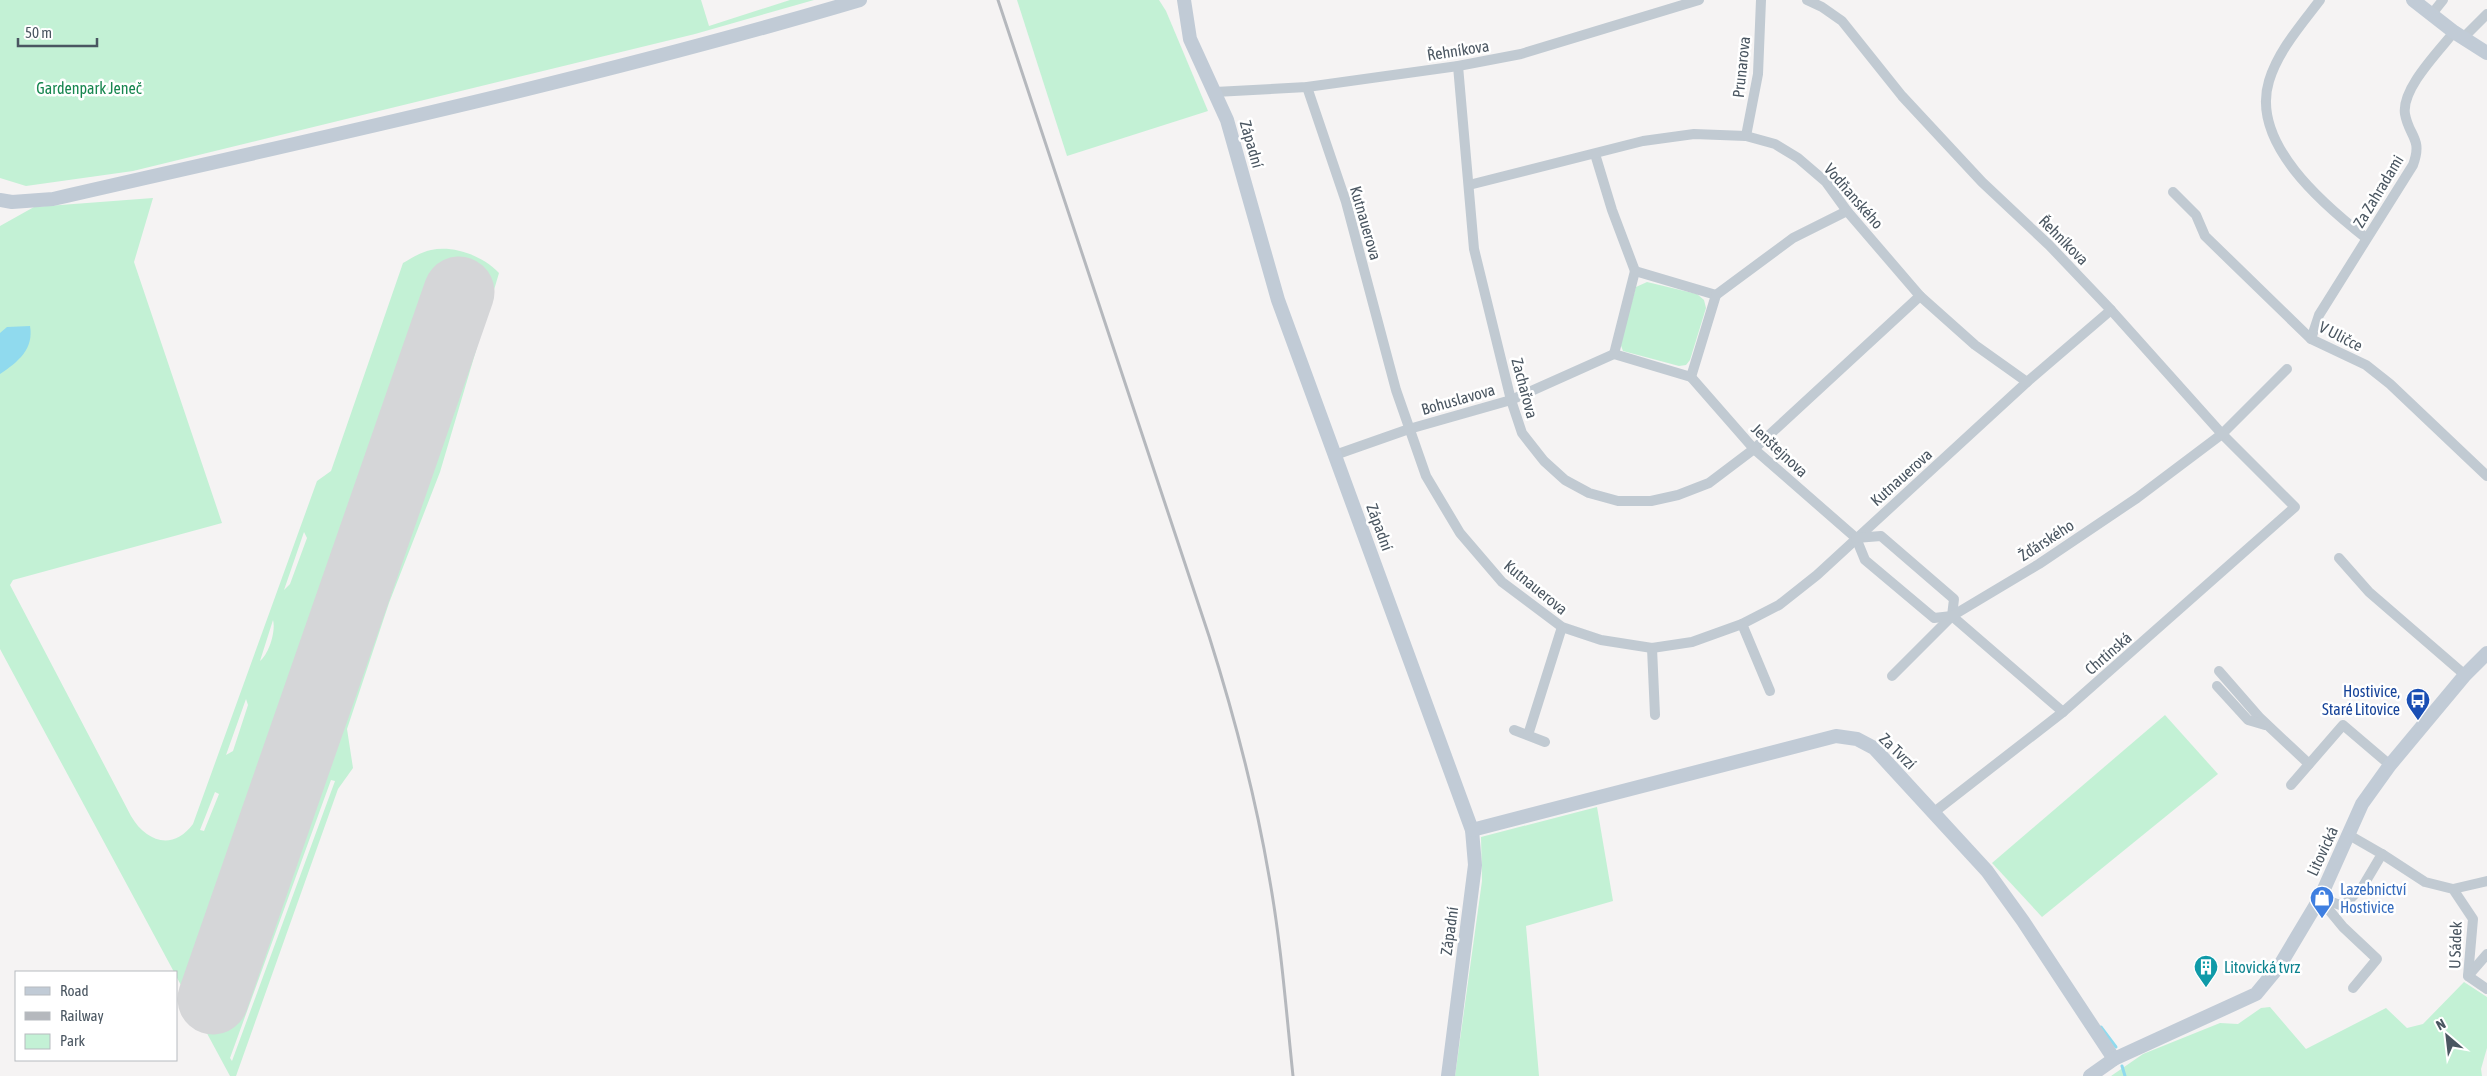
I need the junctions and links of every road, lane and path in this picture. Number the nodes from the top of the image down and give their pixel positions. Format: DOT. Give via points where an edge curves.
graph roads {
  1 [pos="860,0"];
  2 [pos="1184,0"];
  3 [pos="1699,0"];
  4 [pos="1761,0"];
  5 [pos="1807,0"];
  6 [pos="2320,0"];
  7 [pos="2413,0"];
  8 [pos="2443,0"];
  9 [pos="2487,14"];
  10 [pos="2432,15"];
  11 [pos="2459,35"];
  12 [pos="2487,53"];
  13 [pos="1458,66"];
  14 [pos="1307,87"];
  15 [pos="1215,92"];
  16 [pos="1746,136"];
  17 [pos="1595,154"];
  18 [pos="1469,185"];
  19 [pos="2173,192"];
  20 [pos="0,200"];
  21 [pos="1847,211"];
  22 [pos="2366,238"];
  23 [pos="1635,271"];
  24 [pos="1716,295"];
  25 [pos="1920,296"];
  26 [pos="2111,310"];
  27 [pos="2311,339"];
  28 [pos="1614,354"];
  29 [pos="2288,369"];
  30 [pos="1691,377"];
  31 [pos="2027,382"];
  32 [pos="1511,400"];
  33 [pos="1409,429"];
  34 [pos="2222,434"];
  35 [pos="1754,449"];
  36 [pos="1335,455"];
  37 [pos="2487,476"];
  38 [pos="2295,507"];
  39 [pos="1856,538"];
  40 [pos="2339,558"];
  41 [pos="1952,616"];
  42 [pos="1742,624"];
  43 [pos="1562,627"];
  44 [pos="1652,648"];
  45 [pos="2487,653"];
  46 [pos="2219,671"];
  47 [pos="2466,675"];
  48 [pos="1892,676"];
  49 [pos="2217,686"];
  50 [pos="1770,691"];
  51 [pos="2063,712"];
  52 [pos="1655,715"];
  53 [pos="2268,726"];
  54 [pos="1514,730"];
  55 [pos="1528,735"];
  56 [pos="1545,742"];
  57 [pos="2309,764"];
  58 [pos="2390,765"];
  59 [pos="2291,785"];
  60 [pos="1933,812"];
  61 [pos="1472,830"];
  62 [pos="2349,835"];
  63 [pos="2382,854"];
  64 [pos="2487,881"];
  65 [pos="2453,889"];
  66 [pos="2320,898"];
  67 [pos="2487,954"];
  68 [pos="2468,976"];
  69 [pos="2353,988"];
  70 [pos="2487,989"];
  71 [pos="2114,1059"];
  72 [pos="1448,1076"];
  73 [pos="2090,1076"];
  1 -- 20 [label="street" via="722,40 501,96 53,199"];
  2 -- 15 [label="street, Západní" via="1190,38"];
  3 -- 13 [label="street, Řehníkova" via="1521,54"];
  4 -- 16 [label="street, Prunarova" via="1758,74"];
  5 -- 26 [label="street, Řehníkova" via="1842,21 1902,96 1982,182 2049,244"];
  6 -- 22 [label="street" via="2278,58 2268,82 2266,108 2277,142 2296,175 2331,211"];
  7 -- 10 [label="street"];
  8 -- 10 [label="street"];
  9 -- 11 [label="street"];
  10 -- 11 [label="street"];
  11 -- 12 [label="street"];
  11 -- 22 [label="street, Za Zahradami" via="2409,91 2405,115 2418,152"];
  13 -- 14 [label="street, Řehníkova"];
  13 -- 18 [label="street, Zachařova"];
  14 -- 15 [label="street, Řehníkova"];
  14 -- 33 [label="street, Kutnauerova" via="1346,202"];
  15 -- 36 [label="street, Západní" via="1227,120 1278,300"];
  16 -- 17 [label="street, Vodňanského" via="1694,134 1643,141"];
  16 -- 21 [label="street, Vodňanského" via="1775,144 1798,158 1826,182"];
  17 -- 18 [label="street, Vodňanského"];
  17 -- 23 [label="street"];
  18 -- 32 [label="street, Zachařova" via="1474,249"];
  19 -- 27 [label="street, V Uličce" via="2196,215 2205,236"];
  21 -- 24 [label="street" via="1793,238"];
  21 -- 25 [label="street, Vodňanského"];
  22 -- 27 [label="street, Za Zahradami" via="2319,315"];
  23 -- 24 [label="street"];
  23 -- 28 [label="street"];
  24 -- 30 [label="street"];
  25 -- 31 [label="street, Vodňanského" via="1975,345"];
  25 -- 35 [label="street, Zachařova"];
  26 -- 31 [label="street, Kutnauerova"];
  26 -- 34 [label="street, Řehníkova"];
  27 -- 37 [label="street, V Uličce" via="2366,365"];
  28 -- 30 [label="street"];
  28 -- 32 [label="street, Bohuslavova"];
  29 -- 34 [label="street, Žďárského"];
  30 -- 35 [label="street, Jenštejnova"];
  31 -- 39 [label="street, Kutnauerova"];
  32 -- 33 [label="street, Bohuslavova"];
  32 -- 35 [label="street, Zachařova" via="1522,433 1544,461 1565,480 1589,493 1618,501 1651,501 1678,495 1709,483"];
  33 -- 36 [label="street, Bohuslavova"];
  33 -- 43 [label="street, Kutnauerova" via="1426,476 1460,533 1502,582"];
  34 -- 38 [label="street, Řehníkova"];
  34 -- 41 [label="street, Žďárského" via="2138,498"];
  35 -- 39 [label="street, Jenštejnova"];
  36 -- 61 [label="street, Západní"];
  38 -- 51 [label="street, Chrtínská"];
  39 -- 41 [label="street, Jenštejnova" via="1865,560 1934,618"];
  39 -- 41 [label="street" via="1881,536 1954,599"];
  39 -- 42 [label="street, Kutnauerova" via="1779,605"];
  40 -- 47 [label="street" via="2369,592"];
  41 -- 48 [label="street, Žďárského"];
  41 -- 51 [label="street"];
  42 -- 44 [label="street, Kutnauerova" via="1692,642"];
  42 -- 50 [label="street"];
  43 -- 44 [label="street, Kutnauerova" via="1602,640"];
  43 -- 55 [label="street"];
  44 -- 52 [label="street"];
  45 -- 47 [label="street, Litovická"];
  46 -- 53 [label="street"];
  47 -- 58 [label="street, Litovická"];
  49 -- 53 [label="street" via="2248,720"];
  51 -- 60 [label="street, Chrtínská"];
  53 -- 57 [label="street"];
  54 -- 55 [label="street"];
  55 -- 56 [label="street"];
  57 -- 58 [label="street" via="2343,725"];
  57 -- 59 [label="street"];
  58 -- 62 [label="street, Litovická" via="2362,804"];
  60 -- 61 [label="street, Za Tvrzí" via="1874,748 1857,739 1836,736"];
  60 -- 71 [label="street, Za Tvrzí" via="1992,878"];
  61 -- 72 [label="street, Západní" via="1474,873"];
  62 -- 63 [label="street"];
  62 -- 66 [label="street, Litovická"];
  63 -- 65 [label="street" via="2425,882"];
  63 -- 66 [label="street" via="2363,886 2344,906"];
  64 -- 65 [label="street"];
  65 -- 68 [label="street, U Sádek" via="2473,919"];
  66 -- 69 [label="street" via="2343,927 2376,959"];
  66 -- 71 [label="street, Litovická" via="2280,965 2256,994"];
  67 -- 68 [label="street"];
  68 -- 70 [label="street, U Sádek"];
  71 -- 73 [label="street, Litovická"];
}
